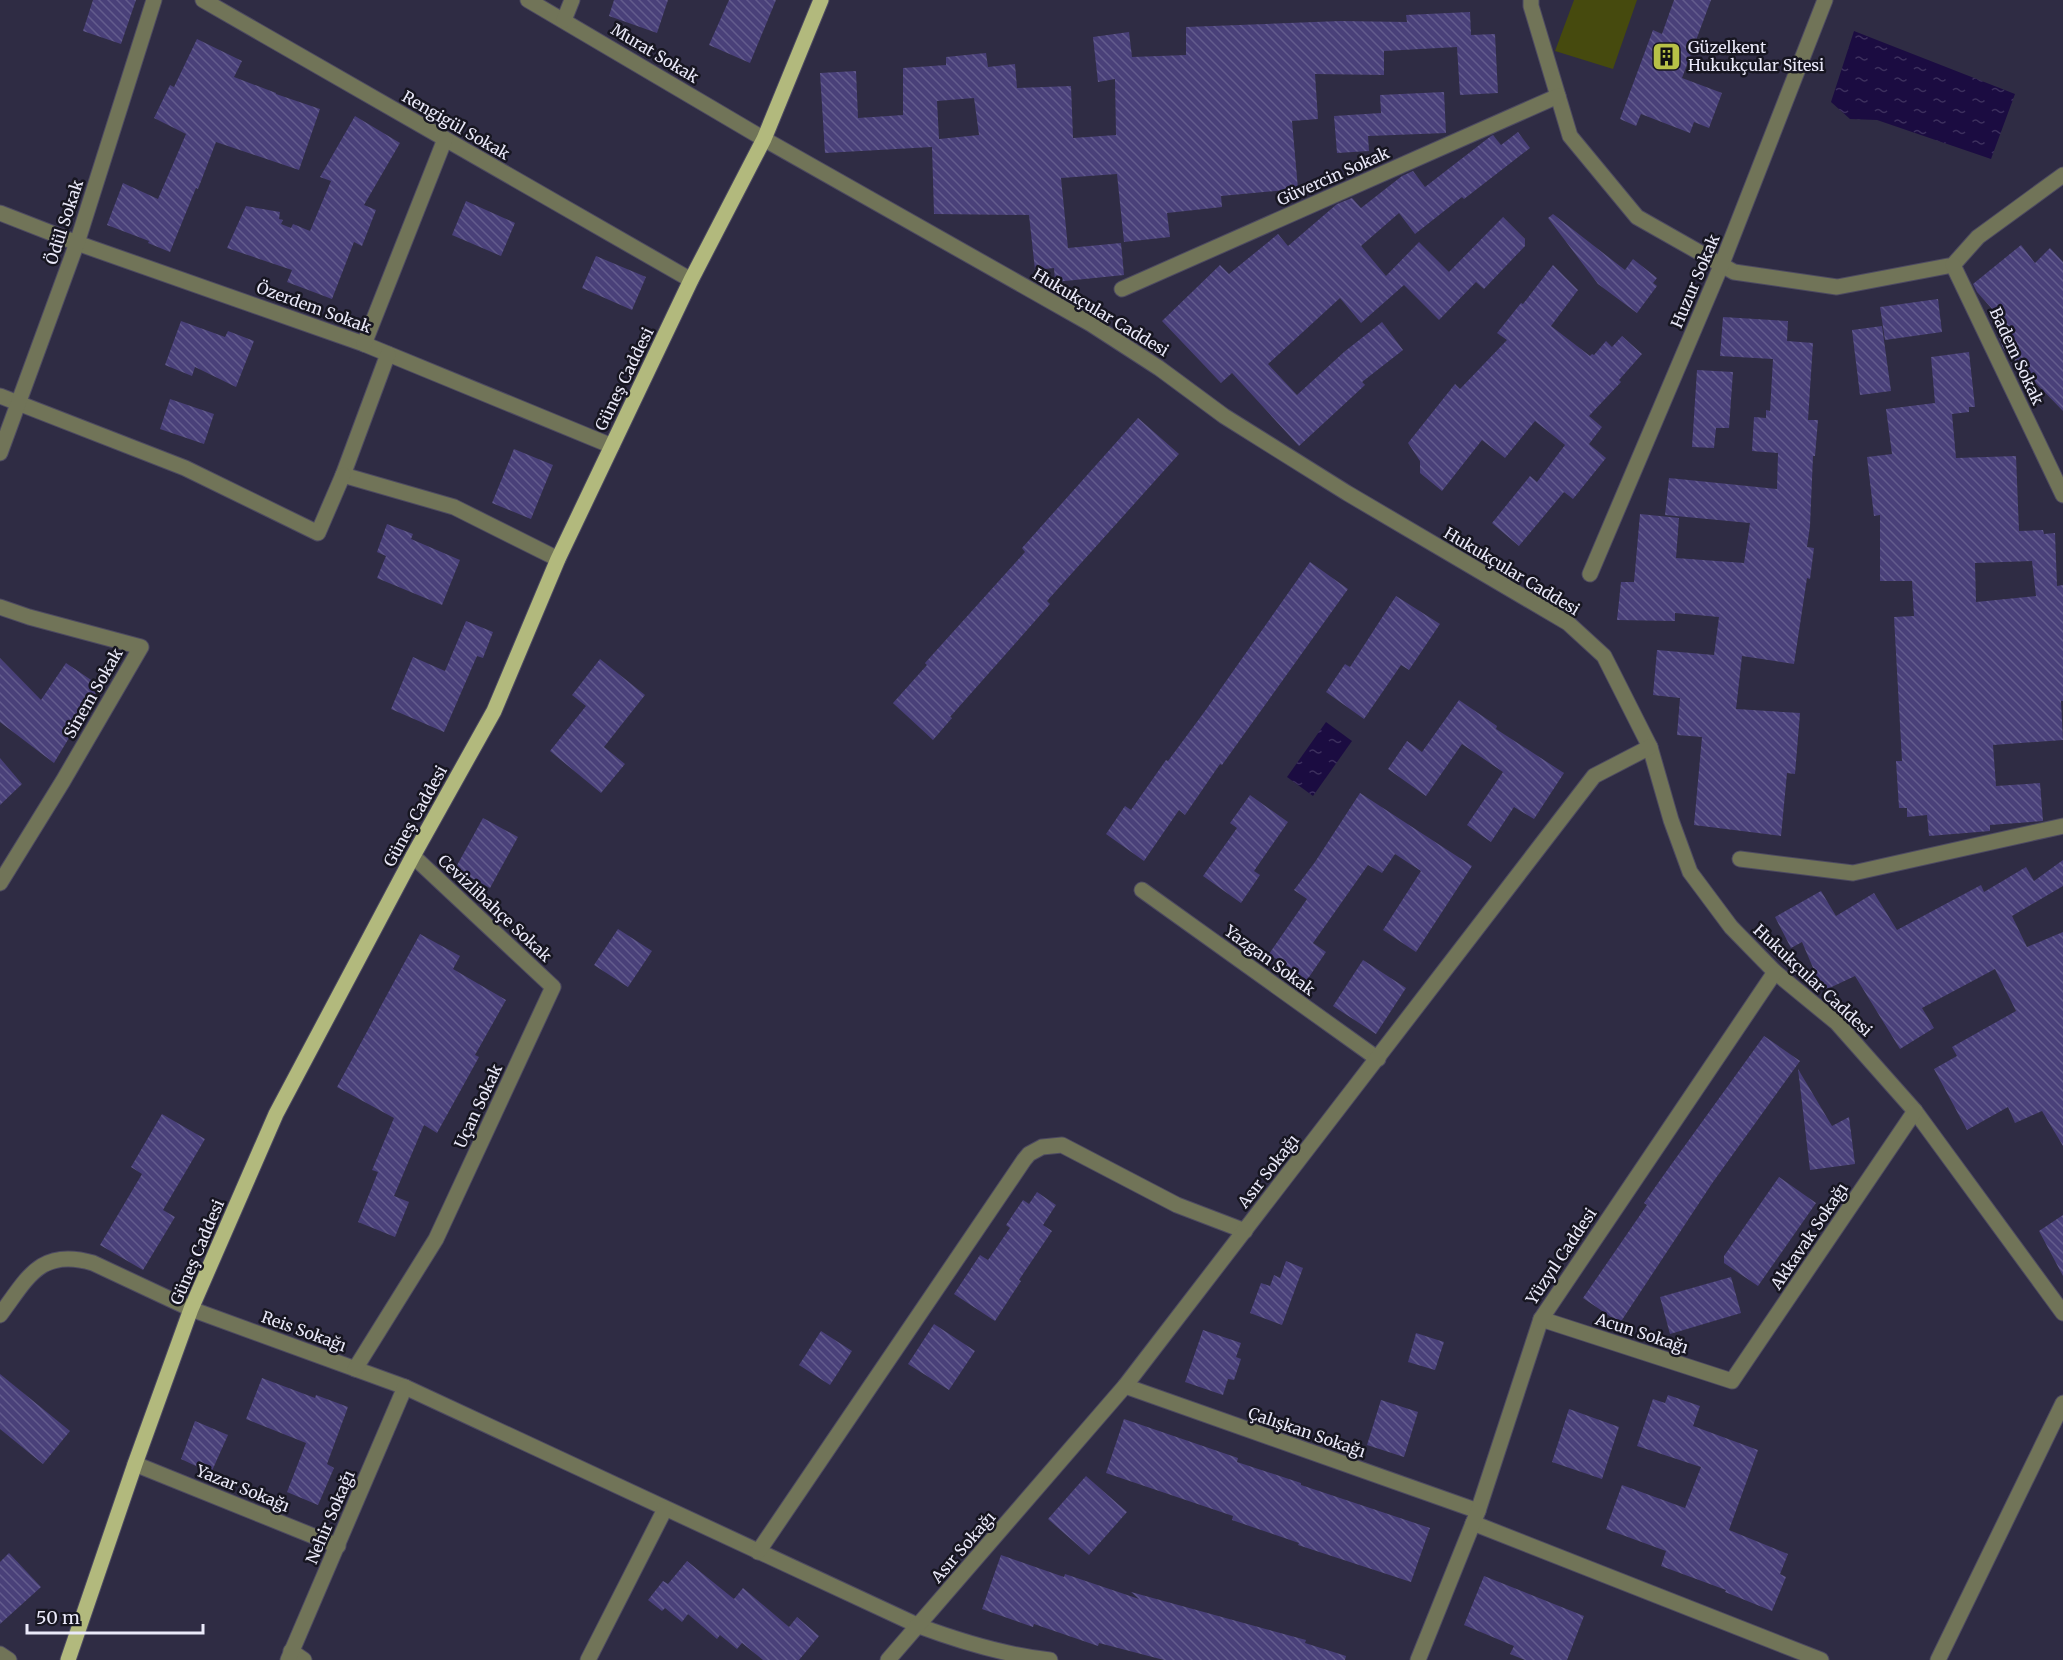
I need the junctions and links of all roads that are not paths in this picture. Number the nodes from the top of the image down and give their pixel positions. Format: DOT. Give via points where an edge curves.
graph roads {
  1 [pos="154,0"];
  2 [pos="203,0"];
  3 [pos="528,0"];
  4 [pos="572,0"];
  5 [pos="821,0"];
  6 [pos="1531,0"];
  7 [pos="1826,0"];
  8 [pos="564,20"];
  9 [pos="1558,96"];
  10 [pos="445,139"];
  11 [pos="764,139"];
  12 [pos="2063,175"];
  13 [pos="0,213"];
  14 [pos="77,243"];
  15 [pos="1953,265"];
  16 [pos="1721,266"];
  17 [pos="691,280"];
  18 [pos="1122,289"];
  19 [pos="364,344"];
  20 [pos="388,354"];
  21 [pos="0,396"];
  22 [pos="19,404"];
  23 [pos="612,446"];
  24 [pos="0,453"];
  25 [pos="343,475"];
  26 [pos="2063,495"];
  27 [pos="558,559"];
  28 [pos="1590,574"];
  29 [pos="0,607"];
  30 [pos="1650,747"];
  31 [pos="2063,825"];
  32 [pos="413,856"];
  33 [pos="1740,859"];
  34 [pos="0,883"];
  35 [pos="1142,890"];
  36 [pos="1775,972"];
  37 [pos="553,987"];
  38 [pos="1378,1059"];
  39 [pos="1915,1111"];
  40 [pos="1245,1231"];
  41 [pos="191,1309"];
  42 [pos="2063,1313"];
  43 [pos="0,1315"];
  44 [pos="1541,1319"];
  45 [pos="355,1369"];
  46 [pos="1732,1381"];
  47 [pos="1125,1386"];
  48 [pos="405,1387"];
  49 [pos="2063,1404"];
  50 [pos="135,1464"];
  51 [pos="665,1509"];
  52 [pos="1475,1517"];
  53 [pos="338,1546"];
  54 [pos="758,1552"];
  55 [pos="919,1626"];
  56 [pos="0,1654"];
  57 [pos="289,1655"];
  58 [pos="9,1660"];
  59 [pos="68,1660"];
  60 [pos="304,1660"];
  61 [pos="588,1660"];
  62 [pos="888,1660"];
  63 [pos="1050,1660"];
  64 [pos="1418,1660"];
  65 [pos="1821,1660"];
  66 [pos="1938,1660"];
  1 -- 14 [label="street, Ödül Sokak"];
  2 -- 10 [label="street, Rengigül Sokak"];
  3 -- 8 [label="street, Murat Sokak"];
  4 -- 8 [label="street"];
  5 -- 11 [label="main road, Güneş Caddesi"];
  6 -- 9 [label="street"];
  7 -- 16 [label="street, Huzur Sokak"];
  8 -- 11 [label="street, Murat Sokak"];
  9 -- 16 [label="street" via="1570,136 1637,217"];
  9 -- 18 [label="street, Güvercin Sokak"];
  10 -- 17 [label="street, Rengigül Sokak"];
  10 -- 19 [label="street"];
  11 -- 17 [label="main road, Güneş Caddesi"];
  11 -- 30 [label="street, Hukukçular Caddesi" via="1091,324 1262,440 1568,623 1604,656"];
  12 -- 15 [label="street" via="1978,237"];
  13 -- 14 [label="street, Özerdem Sokak"];
  14 -- 19 [label="street, Özerdem Sokak"];
  14 -- 22 [label="street, Ödül Sokak"];
  15 -- 16 [label="street" via="1838,287 1734,272"];
  15 -- 26 [label="street, Badem Sokak"];
  16 -- 28 [label="street, Huzur Sokak"];
  17 -- 23 [label="main road, Güneş Caddesi"];
  19 -- 20 [label="street, Özerdem Sokak"];
  20 -- 23 [label="street, Özerdem Sokak"];
  20 -- 25 [label="street"];
  21 -- 22 [label="street"];
  22 -- 24 [label="street, Ödül Sokak"];
  22 -- 25 [label="street" via="185,468 318,533"];
  23 -- 27 [label="main road, Güneş Caddesi"];
  25 -- 27 [label="street" via="454,507"];
  27 -- 32 [label="main road, Güneş Caddesi" via="494,711"];
  29 -- 34 [label="street, Sinem Sokak" via="141,647"];
  30 -- 36 [label="street, Hukukçular Caddesi" via="1690,872 1731,927"];
  30 -- 38 [label="street, Asır Sokağı" via="1594,776"];
  31 -- 33 [label="street" via="1853,873"];
  32 -- 37 [label="street, Cevizlibahçe Sokak"];
  32 -- 41 [label="main road, Güneş Caddesi" via="276,1114"];
  35 -- 38 [label="street, Yazgan Sokak"];
  36 -- 39 [label="street, Hukukçular Caddesi" via="1838,1023"];
  36 -- 44 [label="street, Yüzyıl Caddesi"];
  37 -- 45 [label="street, Uçan Sokak" via="436,1239"];
  38 -- 40 [label="street, Asır Sokağı"];
  39 -- 42 [label="street, Hukukçular Caddesi"];
  39 -- 46 [label="street, Akkavak Sokağı"];
  40 -- 47 [label="street, Asır Sokağı"];
  40 -- 54 [label="street" via="1177,1204 1062,1145 1035,1150 1024,1160"];
  41 -- 43 [label="street, Reis Sokağı" via="93,1263 60,1259 36,1268"];
  41 -- 45 [label="street, Reis Sokağı"];
  41 -- 50 [label="main road, Güneş Caddesi"];
  44 -- 46 [label="street, Acun Sokağı"];
  44 -- 52 [label="street, Yüzyıl Caddesi"];
  45 -- 48 [label="street, Reis Sokağı"];
  47 -- 52 [label="street, Çalışkan Sokağı"];
  47 -- 55 [label="street, Asır Sokağı"];
  48 -- 51 [label="street, Reis Sokağı"];
  48 -- 53 [label="street, Nehir Sokağı"];
  49 -- 66 [label="street"];
  50 -- 53 [label="street, Yazar Sokağı"];
  50 -- 59 [label="main road, Güneş Caddesi"];
  51 -- 54 [label="street, Reis Sokağı"];
  51 -- 61 [label="street"];
  52 -- 64 [label="street, Yüzyıl Caddesi"];
  52 -- 65 [label="street, Çalışkan Sokağı"];
  53 -- 57 [label="street, Nehir Sokağı"];
  54 -- 55 [label="street, Reis Sokağı"];
  55 -- 62 [label="street, Asır Sokağı"];
  55 -- 63 [label="street, Reis Sokağı" via="969,1645"];
  56 -- 58 [label="street"];
  57 -- 60 [label="street"];
}
